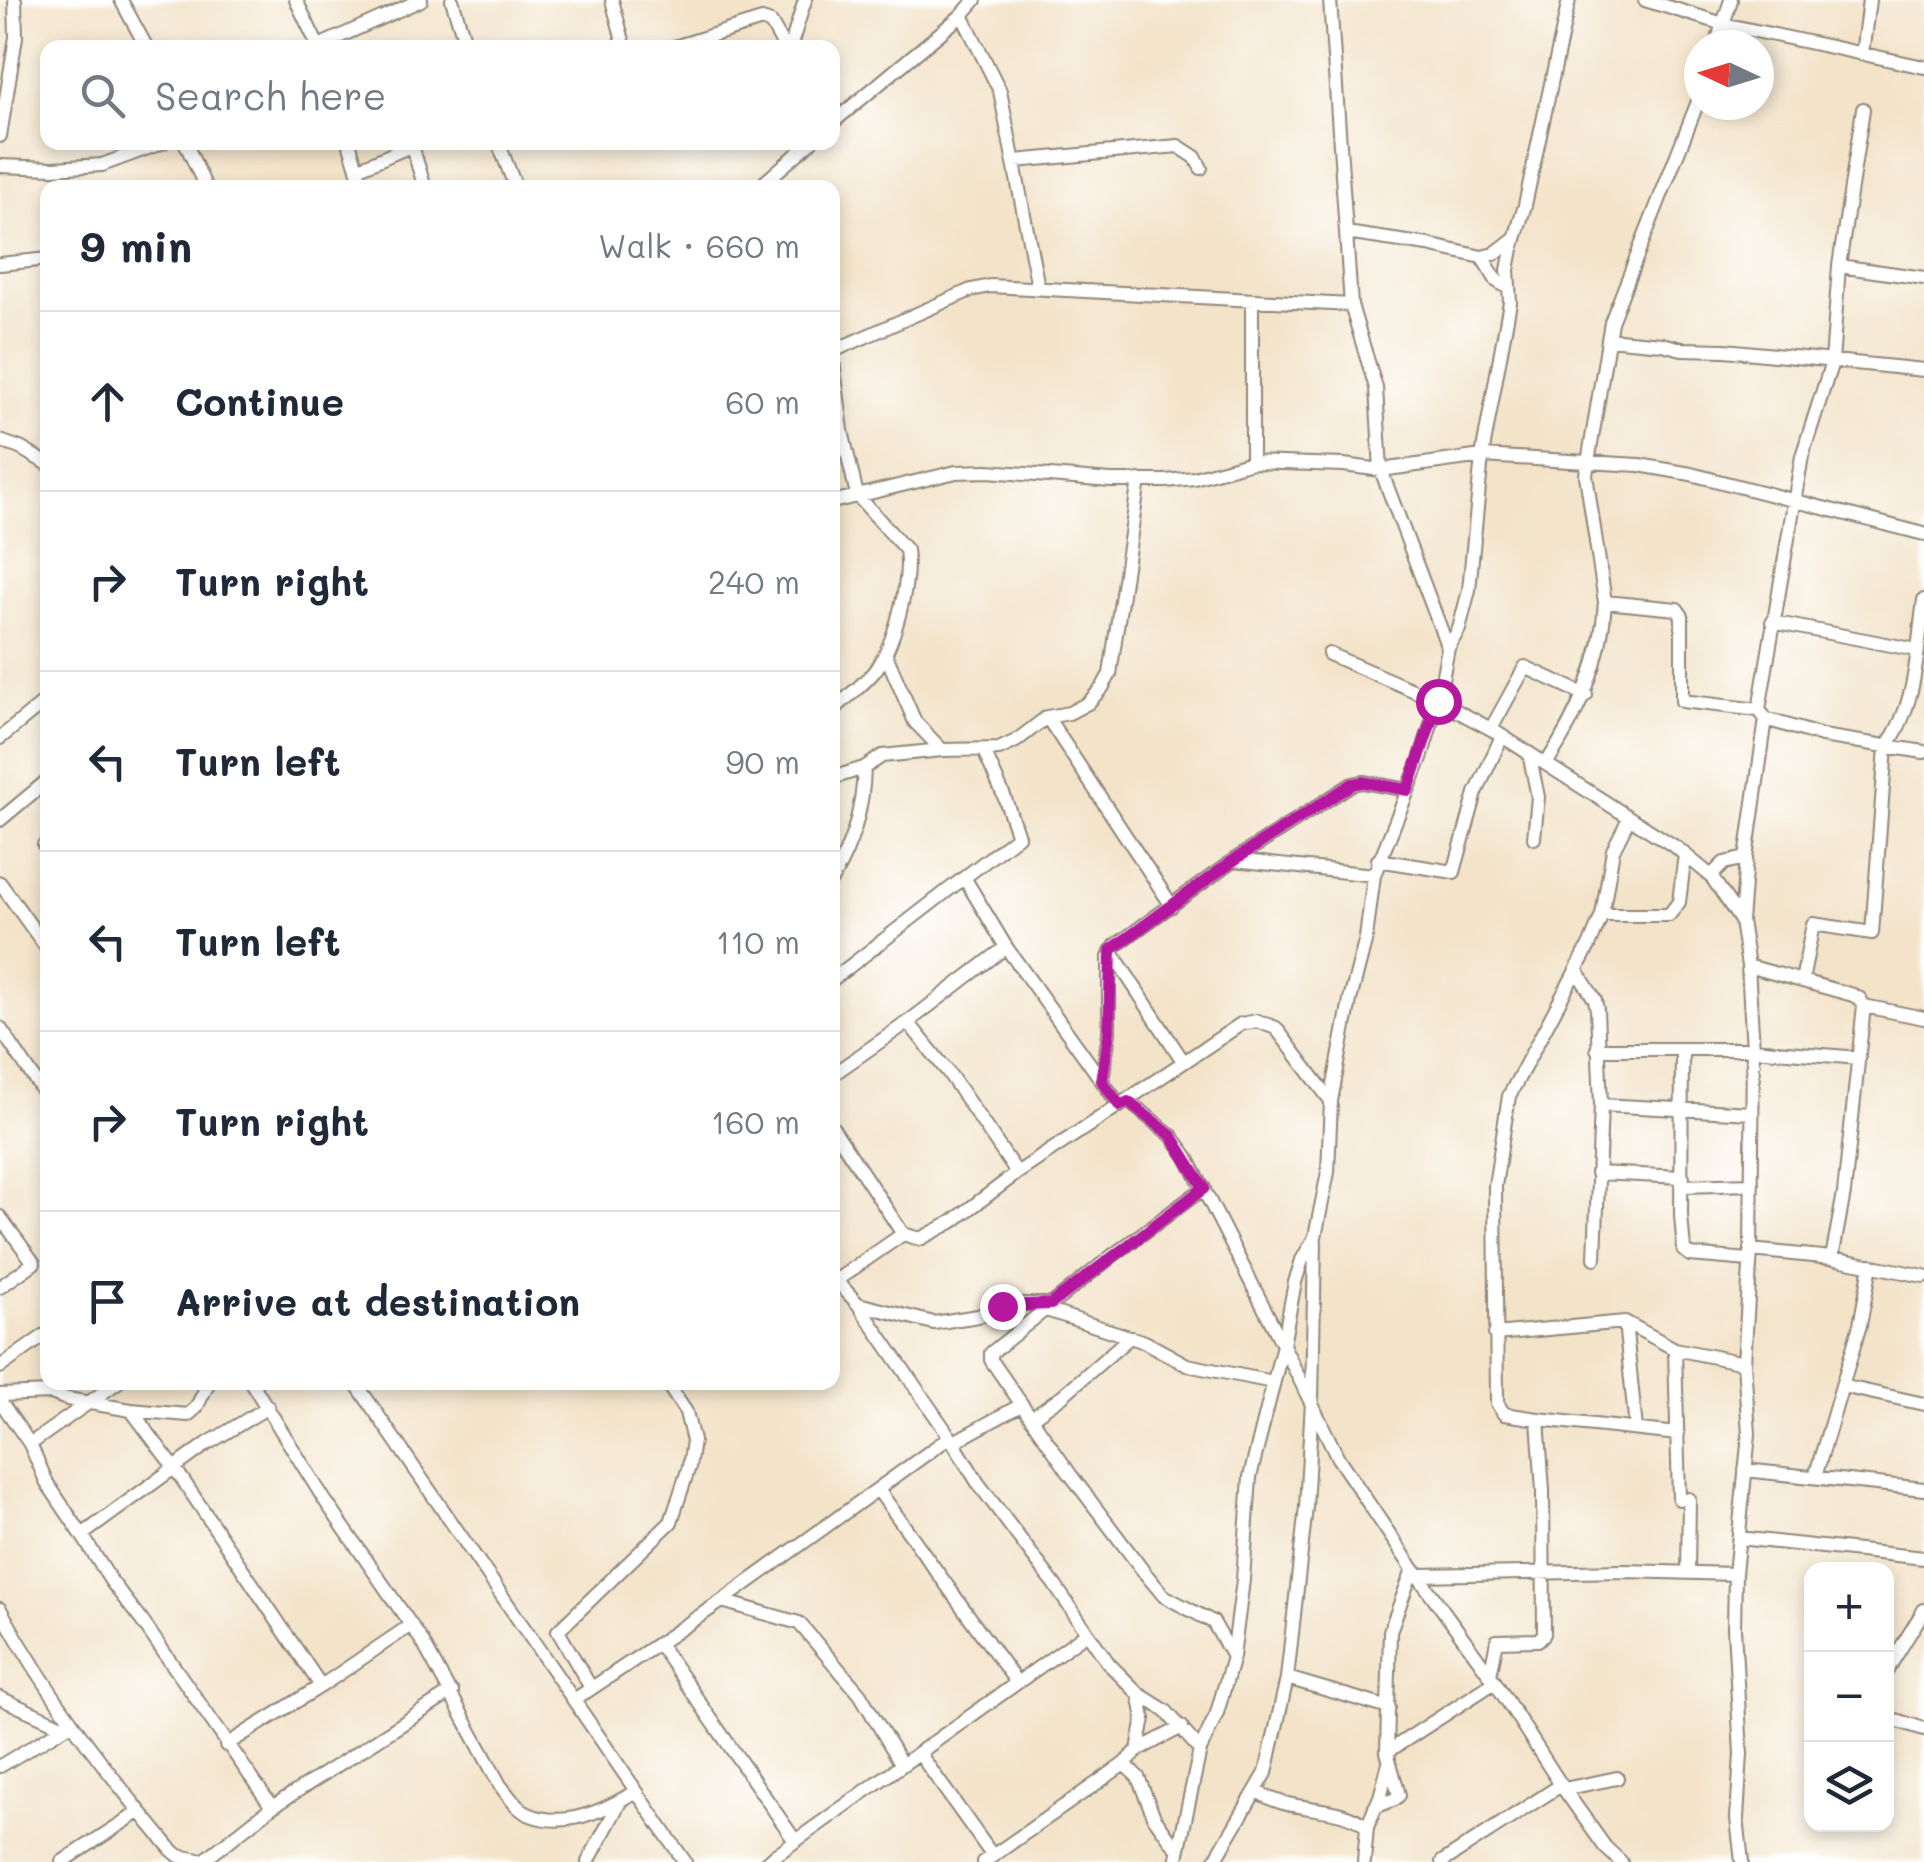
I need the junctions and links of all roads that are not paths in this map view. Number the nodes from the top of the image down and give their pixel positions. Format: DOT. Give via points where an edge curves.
graph roads {
  1 [pos="15,0"];
  2 [pos="121,0"];
  3 [pos="296,0"];
  4 [pos="421,0"];
  5 [pos="452,0"];
  6 [pos="612,0"];
  7 [pos="805,0"];
  8 [pos="975,0"];
  9 [pos="1330,0"];
  10 [pos="1569,0"];
  11 [pos="1644,0"];
  12 [pos="1731,0"];
  13 [pos="1870,0"];
  14 [pos="962,15"];
  15 [pos="1723,24"];
  16 [pos="1721,30"];
  17 [pos="143,40"];
  18 [pos="314,40"];
  19 [pos="332,40"];
  20 [pos="464,40"];
  21 [pos="622,40"];
  22 [pos="697,40"];
  23 [pos="783,40"];
  24 [pos="791,40"];
  25 [pos="1862,54"];
  26 [pos="1924,67"];
  27 [pos="6,68"];
  28 [pos="1863,109"];
  29 [pos="840,116"];
  30 [pos="1691,120"];
  31 [pos="0,136"];
  32 [pos="141,150"];
  33 [pos="187,150"];
  34 [pos="351,150"];
  35 [pos="402,150"];
  36 [pos="417,150"];
  37 [pos="501,150"];
  38 [pos="802,150"];
  39 [pos="1015,161"];
  40 [pos="0,166"];
  41 [pos="1201,168"];
  42 [pos="357,170"];
  43 [pos="778,171"];
  44 [pos="202,180"];
  45 [pos="360,180"];
  46 [pos="423,180"];
  47 [pos="513,180"];
  48 [pos="767,180"];
  49 [pos="782,180"];
  50 [pos="1346,233"];
  51 [pos="1518,234"];
  52 [pos="1482,257"];
  53 [pos="40,260"];
  54 [pos="0,264"];
  55 [pos="1839,266"];
  56 [pos="1924,278"];
  57 [pos="1038,287"];
  58 [pos="1508,288"];
  59 [pos="1252,302"];
  60 [pos="1350,305"];
  61 [pos="1608,340"];
  62 [pos="840,347"];
  63 [pos="1832,362"];
  64 [pos="1924,370"];
  65 [pos="840,415"];
  66 [pos="0,441"];
  67 [pos="1482,456"];
  68 [pos="40,459"];
  69 [pos="1586,461"];
  70 [pos="1252,462"];
  71 [pos="1381,470"];
  72 [pos="1139,480"];
  73 [pos="857,495"];
  74 [pos="1794,498"];
  75 [pos="840,500"];
  76 [pos="1924,534"];
  77 [pos="1924,600"];
  78 [pos="1606,602"];
  79 [pos="1772,622"];
  80 [pos="1448,648"];
  81 [pos="1916,650"];
  82 [pos="1329,654"];
  83 [pos="886,655"];
  84 [pos="1586,695"];
  85 [pos="1438,701"];
  86 [pos="840,704"];
  87 [pos="40,706"];
  88 [pos="1762,715"];
  89 [pos="1047,717"];
  90 [pos="1497,732"];
  91 [pos="0,738"];
  92 [pos="1886,747"];
  93 [pos="942,750"];
  94 [pos="984,751"];
  95 [pos="1528,752"];
  96 [pos="1924,752"];
  97 [pos="1546,764"];
  98 [pos="864,768"];
  99 [pos="840,776"];
  100 [pos="40,787"];
  101 [pos="1408,790"];
  102 [pos="1629,818"];
  103 [pos="0,820"];
  104 [pos="1534,838"];
  105 [pos="1685,854"];
  106 [pos="1746,858"];
  107 [pos="1234,860"];
  108 [pos="1378,860"];
  109 [pos="840,863"];
  110 [pos="1374,875"];
  111 [pos="1712,876"];
  112 [pos="966,879"];
  113 [pos="0,883"];
  114 [pos="1172,906"];
  115 [pos="1602,915"];
  116 [pos="1742,920"];
  117 [pos="40,939"];
  118 [pos="1006,947"];
  119 [pos="1111,950"];
  120 [pos="1748,966"];
  121 [pos="1577,971"];
  122 [pos="840,974"];
  123 [pos="1802,981"];
  124 [pos="1864,1006"];
  125 [pos="1924,1018"];
  126 [pos="908,1022"];
  127 [pos="0,1028"];
  128 [pos="1597,1049"];
  129 [pos="1753,1049"];
  130 [pos="1682,1050"];
  131 [pos="1859,1058"];
  132 [pos="1182,1061"];
  133 [pos="840,1070"];
  134 [pos="1102,1081"];
  135 [pos="40,1088"];
  136 [pos="1332,1101"];
  137 [pos="1124,1104"];
  138 [pos="1601,1105"];
  139 [pos="1684,1108"];
  140 [pos="1752,1113"];
  141 [pos="840,1138"];
  142 [pos="1016,1173"];
  143 [pos="1596,1173"];
  144 [pos="1683,1182"];
  145 [pos="1752,1184"];
  146 [pos="1204,1188"];
  147 [pos="0,1217"];
  148 [pos="902,1234"];
  149 [pos="1315,1238"];
  150 [pos="1750,1255"];
  151 [pos="40,1258"];
  152 [pos="1595,1258"];
  153 [pos="1832,1258"];
  154 [pos="34,1262"];
  155 [pos="1871,1265"];
  156 [pos="840,1275"];
  157 [pos="1924,1276"];
  158 [pos="840,1283"];
  159 [pos="0,1287"];
  160 [pos="858,1304"];
  161 [pos="1049,1307"];
  162 [pos="1626,1322"];
  163 [pos="1496,1334"];
  164 [pos="1130,1337"];
  165 [pos="40,1338"];
  166 [pos="1284,1346"];
  167 [pos="1676,1349"];
  168 [pos="1744,1362"];
  169 [pos="0,1366"];
  170 [pos="1273,1382"];
  171 [pos="1842,1386"];
  172 [pos="109,1390"];
  173 [pos="205,1390"];
  174 [pos="256,1390"];
  175 [pos="361,1390"];
  176 [pos="671,1390"];
  177 [pos="0,1398"];
  178 [pos="1312,1400"];
  179 [pos="92,1404"];
  180 [pos="1022,1404"];
  181 [pos="1924,1404"];
  182 [pos="268,1407"];
  183 [pos="131,1410"];
  184 [pos="1031,1418"];
  185 [pos="1538,1419"];
  186 [pos="1636,1429"];
  187 [pos="1678,1434"];
  188 [pos="952,1440"];
  189 [pos="30,1444"];
  190 [pos="176,1470"];
  191 [pos="1745,1470"];
  192 [pos="1815,1477"];
  193 [pos="1924,1489"];
  194 [pos="879,1491"];
  195 [pos="82,1535"];
  196 [pos="1738,1538"];
  197 [pos="1924,1558"];
  198 [pos="1415,1572"];
  199 [pos="1545,1574"];
  200 [pos="1688,1574"];
  201 [pos="1735,1574"];
  202 [pos="722,1601"];
  203 [pos="0,1610"];
  204 [pos="1924,1610"];
  205 [pos="410,1625"];
  206 [pos="1087,1633"];
  207 [pos="658,1644"];
  208 [pos="1233,1657"];
  209 [pos="1894,1659"];
  210 [pos="1287,1678"];
  211 [pos="1492,1679"];
  212 [pos="1017,1682"];
  213 [pos="321,1686"];
  214 [pos="591,1688"];
  215 [pos="452,1692"];
  216 [pos="1139,1694"];
  217 [pos="0,1698"];
  218 [pos="574,1700"];
  219 [pos="1389,1708"];
  220 [pos="1894,1720"];
  221 [pos="68,1725"];
  222 [pos="1182,1727"];
  223 [pos="1924,1729"];
  224 [pos="226,1745"];
  225 [pos="1138,1750"];
  226 [pos="1200,1750"];
  227 [pos="919,1753"];
  228 [pos="1388,1757"];
  229 [pos="1124,1764"];
  230 [pos="902,1765"];
  231 [pos="0,1766"];
  232 [pos="1617,1778"];
  233 [pos="1563,1787"];
  234 [pos="636,1790"];
  235 [pos="1256,1790"];
  236 [pos="621,1800"];
  237 [pos="272,1808"];
  238 [pos="139,1812"];
  239 [pos="1367,1827"];
  240 [pos="794,1840"];
  241 [pos="1178,1844"];
  242 [pos="988,1859"];
  243 [pos="203,1861"];
  244 [pos="62,1862"];
  245 [pos="588,1862"];
  246 [pos="685,1862"];
  247 [pos="766,1862"];
  248 [pos="1176,1862"];
  249 [pos="1214,1862"];
  250 [pos="1364,1862"];
  251 [pos="1442,1862"];
  252 [pos="1620,1862"];
  253 [pos="1742,1862"];
  1 -- 27 [label="street" via="16,37"];
  2 -- 17 [label="street"];
  3 -- 18 [label="street"];
  4 -- 19 [label="street"];
  5 -- 20 [label="street"];
  6 -- 21 [label="street"];
  7 -- 24 [label="street"];
  8 -- 14 [label="street"];
  9 -- 50 [label="street"];
  10 -- 51 [label="street"];
  11 -- 15 [label="street"];
  12 -- 15 [label="street"];
  13 -- 25 [label="street"];
  14 -- 29 [label="street"];
  14 -- 39 [label="street" via="1000,91"];
  15 -- 16 [label="street"];
  15 -- 25 [label="street"];
  22 -- 23 [label="street" via="762,20"];
  25 -- 26 [label="street"];
  27 -- 31 [label="street"];
  28 -- 55 [label="street"];
  30 -- 61 [label="street"];
  32 -- 40 [label="street" via="102,164"];
  33 -- 44 [label="street"];
  34 -- 42 [label="street"];
  35 -- 42 [label="street"];
  36 -- 46 [label="street"];
  37 -- 47 [label="street"];
  38 -- 43 [label="street"];
  39 -- 41 [label="street" via="1178,146"];
  39 -- 57 [label="street"];
  42 -- 45 [label="street"];
  43 -- 48 [label="street"];
  43 -- 49 [label="street"];
  50 -- 52 [label="street"];
  50 -- 60 [label="street"];
  51 -- 52 [label="street"];
  51 -- 58 [label="street"];
  52 -- 58 [label="street"];
  53 -- 54 [label="street"];
  55 -- 56 [label="street"];
  55 -- 63 [label="street"];
  57 -- 59 [label="street"];
  57 -- 62 [label="street" via="970,290"];
  58 -- 67 [label="street"];
  59 -- 60 [label="street"];
  59 -- 70 [label="street"];
  60 -- 71 [label="street" via="1376,388"];
  61 -- 63 [label="street"];
  61 -- 69 [label="street"];
  63 -- 64 [label="street"];
  63 -- 74 [label="street"];
  65 -- 73 [label="street"];
  66 -- 68 [label="street"];
  67 -- 69 [label="street"];
  67 -- 71 [label="street"];
  67 -- 80 [label="street" via="1469,590"];
  69 -- 74 [label="street" via="1691,474"];
  69 -- 78 [label="street"];
  70 -- 71 [label="street"];
  70 -- 72 [label="street" via="1194,478"];
  71 -- 80 [label="street"];
  72 -- 73 [label="street" via="956,472"];
  72 -- 89 [label="street" via="1110,674 1088,703"];
  73 -- 75 [label="street"];
  73 -- 83 [label="street" via="906,550 906,577"];
  74 -- 76 [label="street"];
  74 -- 79 [label="street"];
  77 -- 81 [label="street"];
  78 -- 84 [label="street"];
  78 -- 88 [label="street" via="1677,609 1682,700"];
  79 -- 81 [label="street"];
  79 -- 88 [label="street"];
  80 -- 85 [label="street"];
  81 -- 92 [label="street" via="1911,695"];
  82 -- 85 [label="street"];
  83 -- 86 [label="street"];
  83 -- 93 [label="street" via="915,722"];
  84 -- 90 [label="street" via="1520,669"];
  84 -- 97 [label="street"];
  85 -- 90 [label="street"];
  85 -- 101 [label="street"];
  87 -- 91 [label="street"];
  88 -- 92 [label="street" via="1822,736"];
  88 -- 106 [label="street" via="1762,765"];
  89 -- 94 [label="street" via="1016,741"];
  89 -- 114 [label="street"];
  90 -- 95 [label="street"];
  90 -- 108 [label="street" via="1454,872"];
  92 -- 96 [label="street"];
  92 -- 123 [label="street" via="1872,933 1812,924"];
  93 -- 94 [label="street"];
  93 -- 98 [label="street" via="882,756"];
  94 -- 112 [label="street" via="1018,836"];
  95 -- 97 [label="street"];
  95 -- 104 [label="street" via="1538,797"];
  97 -- 102 [label="street"];
  98 -- 99 [label="street"];
  98 -- 109 [label="street" via="856,830"];
  100 -- 103 [label="street"];
  101 -- 107 [label="street" via="1352,784"];
  101 -- 108 [label="street"];
  102 -- 105 [label="street"];
  102 -- 115 [label="street" via="1613,850"];
  105 -- 111 [label="street"];
  105 -- 115 [label="street" via="1679,902 1670,914"];
  106 -- 111 [label="street" via="1724,863"];
  106 -- 116 [label="street"];
  107 -- 110 [label="street"];
  107 -- 114 [label="street"];
  108 -- 110 [label="street"];
  110 -- 136 [label="street"];
  111 -- 116 [label="street"];
  112 -- 118 [label="street"];
  112 -- 122 [label="street"];
  113 -- 117 [label="street"];
  114 -- 119 [label="street"];
  115 -- 121 [label="street"];
  116 -- 120 [label="street"];
  118 -- 126 [label="street"];
  118 -- 134 [label="street"];
  119 -- 132 [label="street"];
  119 -- 134 [label="street"];
  120 -- 123 [label="street"];
  120 -- 129 [label="street"];
  121 -- 128 [label="street" via="1596,1004"];
  121 -- 163 [label="street" via="1508,1096 1495,1186"];
  123 -- 124 [label="street" via="1858,997"];
  124 -- 125 [label="street"];
  124 -- 131 [label="street"];
  126 -- 133 [label="street"];
  126 -- 142 [label="street"];
  127 -- 135 [label="street"];
  128 -- 130 [label="street"];
  128 -- 138 [label="street"];
  129 -- 130 [label="street"];
  129 -- 131 [label="street"];
  129 -- 140 [label="street"];
  130 -- 139 [label="street"];
  131 -- 153 [label="street"];
  132 -- 136 [label="street" via="1241,1024 1267,1022"];
  132 -- 137 [label="street"];
  134 -- 137 [label="street"];
  136 -- 149 [label="street"];
  137 -- 142 [label="street"];
  137 -- 146 [label="street" via="1171,1135"];
  138 -- 139 [label="street"];
  138 -- 143 [label="street"];
  139 -- 140 [label="street"];
  139 -- 144 [label="street"];
  140 -- 145 [label="street"];
  141 -- 148 [label="street"];
  142 -- 148 [label="street" via="927,1237"];
  143 -- 144 [label="street"];
  143 -- 152 [label="street"];
  144 -- 145 [label="street"];
  144 -- 150 [label="street" via="1687,1254"];
  145 -- 150 [label="street"];
  146 -- 161 [label="street"];
  146 -- 166 [label="street"];
  147 -- 154 [label="street"];
  148 -- 156 [label="street"];
  149 -- 166 [label="street" via="1295,1282"];
  149 -- 178 [label="street"];
  150 -- 153 [label="street"];
  150 -- 168 [label="street"];
  151 -- 154 [label="street"];
  153 -- 155 [label="street"];
  154 -- 159 [label="street"];
  155 -- 157 [label="street"];
  155 -- 171 [label="street"];
  158 -- 160 [label="street"];
  160 -- 161 [label="street" via="934,1323 1011,1304"];
  160 -- 188 [label="street"];
  161 -- 164 [label="street"];
  161 -- 180 [label="street" via="991,1354"];
  162 -- 163 [label="street"];
  162 -- 167 [label="street"];
  162 -- 186 [label="street"];
  163 -- 185 [label="street" via="1500,1410"];
  164 -- 170 [label="street" via="1188,1365"];
  164 -- 184 [label="street"];
  165 -- 169 [label="street"];
  166 -- 170 [label="street"];
  166 -- 178 [label="street"];
  167 -- 168 [label="street"];
  167 -- 187 [label="street"];
  168 -- 191 [label="street" via="1750,1418"];
  170 -- 208 [label="street" via="1250,1476"];
  171 -- 181 [label="street"];
  171 -- 192 [label="street"];
  172 -- 179 [label="street"];
  173 -- 183 [label="street" via="188,1415"];
  174 -- 182 [label="street"];
  175 -- 218 [label="street"];
  176 -- 214 [label="street" via="694,1441 671,1522 558,1631"];
  177 -- 179 [label="street" via="51,1393"];
  177 -- 189 [label="street"];
  178 -- 198 [label="street" via="1338,1458"];
  178 -- 210 [label="street"];
  179 -- 183 [label="street"];
  179 -- 189 [label="street"];
  180 -- 184 [label="street"];
  180 -- 188 [label="street"];
  182 -- 190 [label="street"];
  182 -- 205 [label="street"];
  183 -- 190 [label="street"];
  184 -- 208 [label="street" via="1164,1596 1214,1622"];
  185 -- 186 [label="street"];
  185 -- 199 [label="street"];
  186 -- 187 [label="street"];
  187 -- 200 [label="street"];
  188 -- 194 [label="street"];
  188 -- 206 [label="street"];
  189 -- 195 [label="street"];
  190 -- 195 [label="street"];
  190 -- 213 [label="street"];
  191 -- 192 [label="street"];
  191 -- 196 [label="street"];
  192 -- 193 [label="street"];
  194 -- 202 [label="street"];
  194 -- 212 [label="street"];
  195 -- 224 [label="street"];
  196 -- 197 [label="street"];
  196 -- 201 [label="street"];
  198 -- 199 [label="street"];
  198 -- 211 [label="street"];
  198 -- 219 [label="street" via="1391,1624"];
  199 -- 200 [label="street"];
  199 -- 211 [label="street" via="1542,1639 1497,1641"];
  200 -- 201 [label="street"];
  201 -- 253 [label="street"];
  202 -- 207 [label="street"];
  202 -- 230 [label="street" via="799,1623 860,1694"];
  203 -- 221 [label="street"];
  204 -- 209 [label="street"];
  205 -- 213 [label="street"];
  205 -- 215 [label="street"];
  206 -- 212 [label="street"];
  206 -- 216 [label="street"];
  207 -- 214 [label="street"];
  207 -- 240 [label="street"];
  208 -- 226 [label="street"];
  210 -- 219 [label="street"];
  210 -- 235 [label="street" via="1266,1773"];
  211 -- 228 [label="street"];
  211 -- 233 [label="street"];
  212 -- 227 [label="street"];
  213 -- 224 [label="street"];
  214 -- 218 [label="street"];
  215 -- 236 [label="street" via="500,1784 526,1813 576,1818"];
  215 -- 237 [label="street"];
  216 -- 222 [label="street"];
  216 -- 225 [label="street" via="1144,1718"];
  217 -- 221 [label="street"];
  218 -- 234 [label="street"];
  219 -- 228 [label="street"];
  220 -- 223 [label="street"];
  221 -- 231 [label="street"];
  221 -- 238 [label="street"];
  222 -- 225 [label="street"];
  222 -- 226 [label="street"];
  224 -- 237 [label="street"];
  225 -- 229 [label="street"];
  226 -- 241 [label="street"];
  227 -- 230 [label="street"];
  227 -- 242 [label="street"];
  228 -- 239 [label="street" via="1399,1794 1376,1807"];
  229 -- 241 [label="street"];
  229 -- 242 [label="street"];
  230 -- 240 [label="street"];
  232 -- 233 [label="street"];
  233 -- 251 [label="street"];
  233 -- 252 [label="street"];
  234 -- 236 [label="street"];
  234 -- 246 [label="street"];
  235 -- 239 [label="street"];
  235 -- 249 [label="street"];
  236 -- 245 [label="street"];
  237 -- 243 [label="street"];
  238 -- 243 [label="street" via="179,1856"];
  238 -- 244 [label="street"];
  239 -- 250 [label="street"];
  240 -- 247 [label="street"];
  241 -- 248 [label="street"];
}
